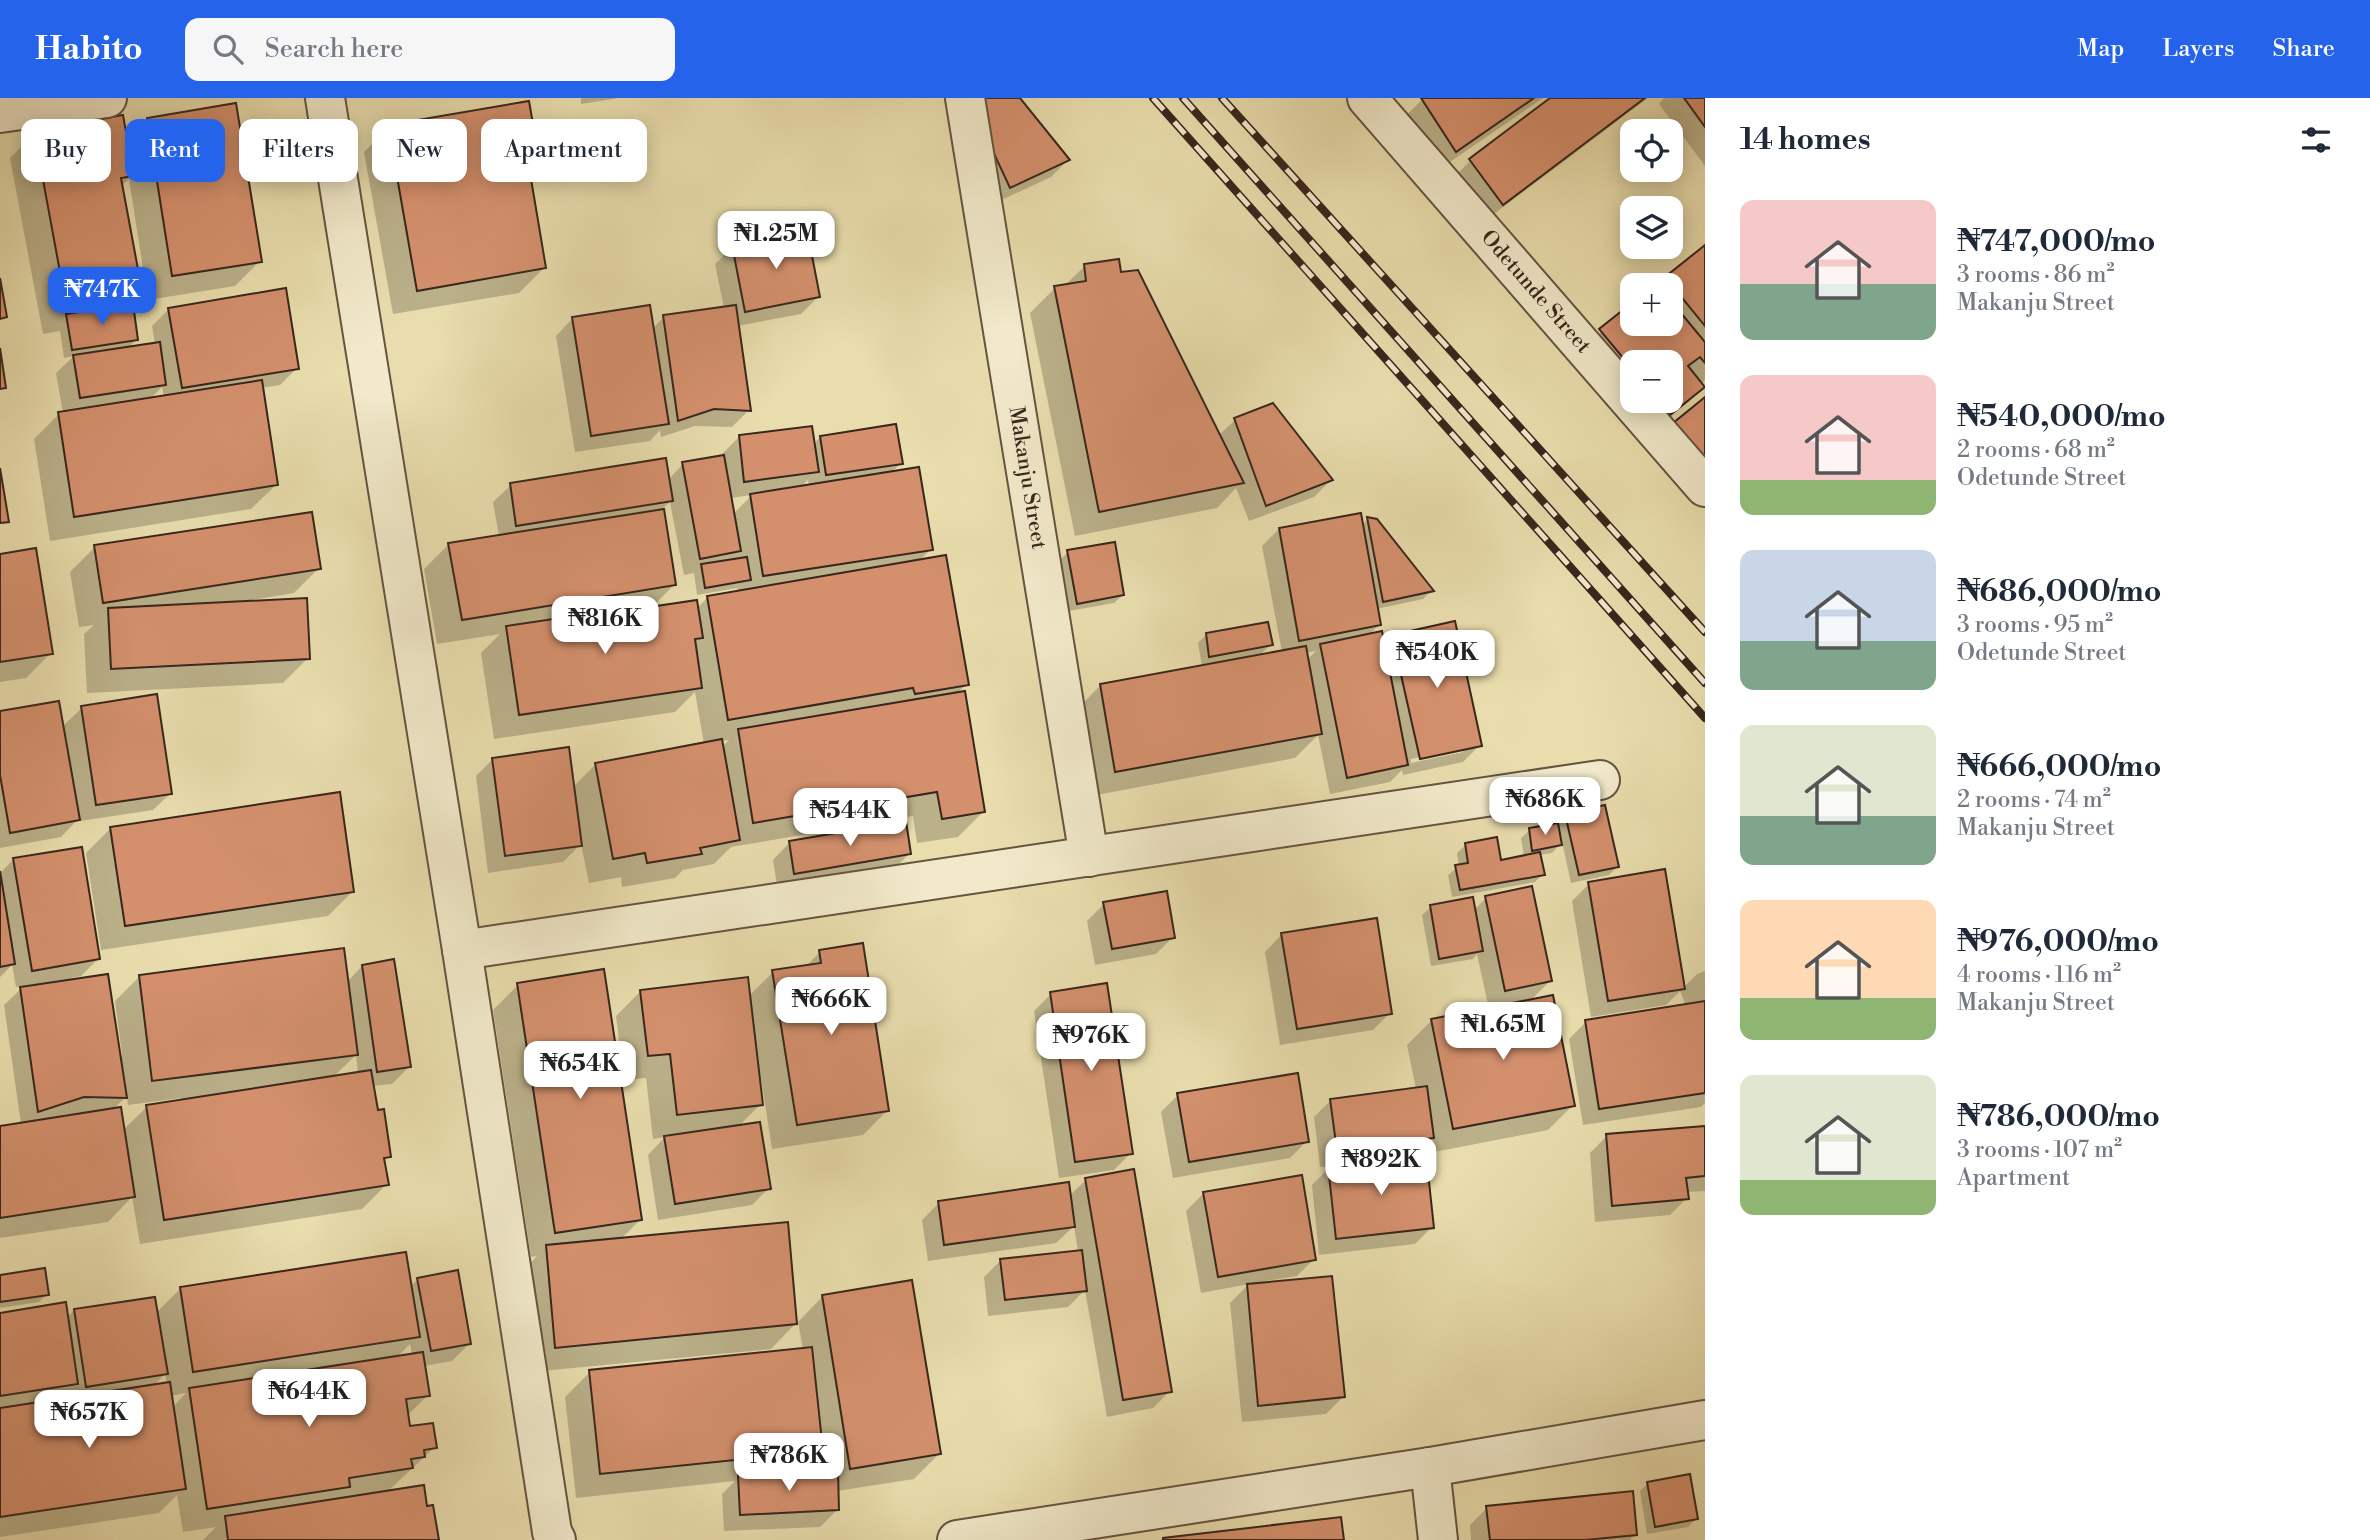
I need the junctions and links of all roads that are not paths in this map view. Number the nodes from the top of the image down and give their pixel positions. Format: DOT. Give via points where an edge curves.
graph roads {
  1 [pos="107,98"];
  2 [pos="325,98"];
  3 [pos="965,98"];
  4 [pos="1367,98"];
  5 [pos="0,113"];
  6 [pos="1705,487"];
  7 [pos="1600,780"];
  8 [pos="1089,857"];
  9 [pos="462,950"];
  10 [pos="1705,1420"];
  11 [pos="1430,1467"];
  12 [pos="556,1540"];
  13 [pos="957,1540"];
  14 [pos="1438,1540"];
  1 -- 5 [label="street"];
  2 -- 9 [label="street"];
  3 -- 8 [label="street, Makanju Street"];
  4 -- 6 [label="street, Odetunde Street"];
  7 -- 8 [label="street"];
  8 -- 9 [label="street"];
  9 -- 12 [label="street"];
  10 -- 11 [label="street"];
  11 -- 13 [label="street"];
  11 -- 14 [label="street"];
}
